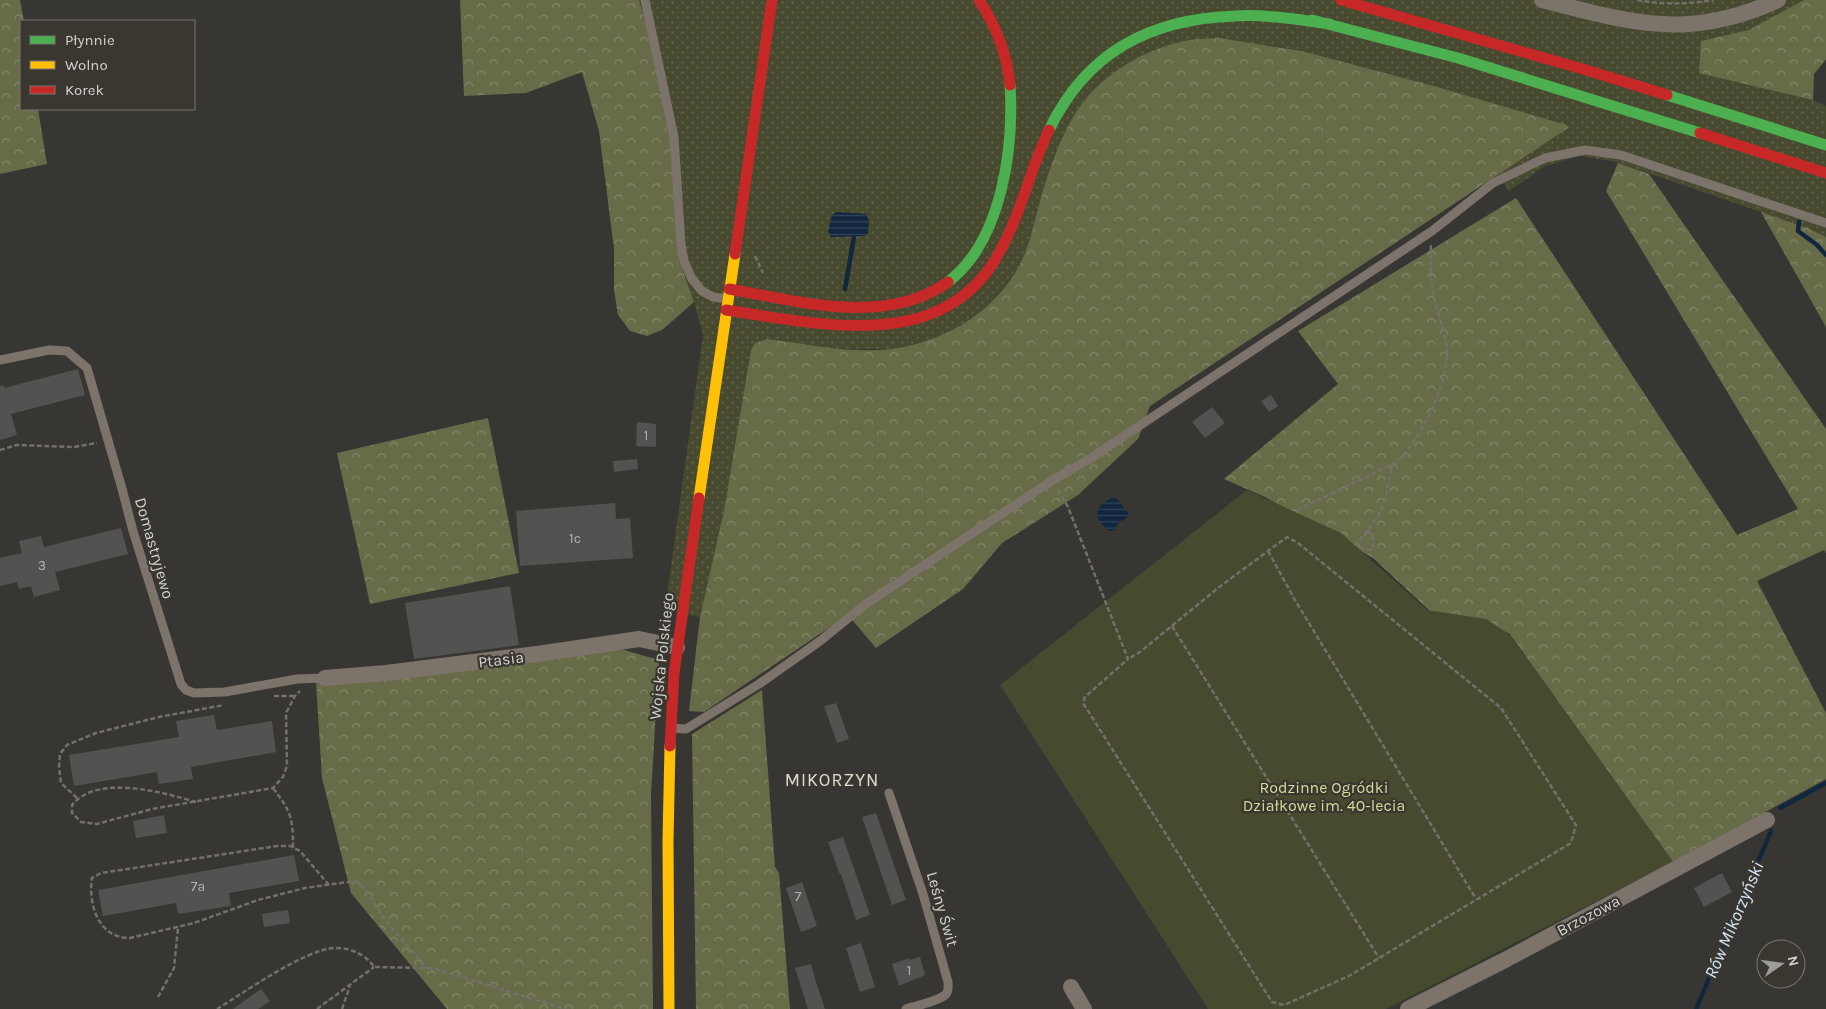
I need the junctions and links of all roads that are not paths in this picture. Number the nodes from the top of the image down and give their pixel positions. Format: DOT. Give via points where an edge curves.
graph roads {
  1 [pos="645,0"];
  2 [pos="772,0"];
  3 [pos="979,0"];
  4 [pos="1341,0"];
  5 [pos="1542,0"];
  6 [pos="1778,0"];
  7 [pos="1249,4"];
  8 [pos="1330,24"];
  9 [pos="1826,146"];
  10 [pos="1826,173"];
  11 [pos="1826,223"];
  12 [pos="727,299"];
  13 [pos="0,360"];
  14 [pos="677,647"];
  15 [pos="325,678"];
  16 [pos="670,728"];
  17 [pos="889,793"];
  18 [pos="1767,820"];
  19 [pos="1071,987"];
  20 [pos="669,1009"];
  21 [pos="909,1009"];
  22 [pos="1084,1009"];
  23 [pos="1408,1009"];
  1 -- 12 [label="lane" via="674,138 684,261 702,291"];
  2 -- 12 [label="main road, Wojska Polskiego"];
  3 -- 12 [label="main road" via="995,26 1005,52 1011,105 995,214 981,246 967,265 941,287 922,297 896,304"];
  4 -- 9 [label="main road" via="1586,70"];
  5 -- 6 [label="street" via="1624,20 1676,25 1701,24 1738,16"];
  7 -- 8 [label="main road"];
  8 -- 10 [label="main road" via="1458,58"];
  8 -- 12 [label="main road" via="1262,16 1210,16 1157,28 1113,52 1089,71 1063,102 1037,156 1011,231 994,264 973,288 937,313 902,324 867,327 826,324"];
  11 -- 16 [label="lane" via="1620,155 1585,150 1545,158 1493,184 1432,231 1092,458 1053,480 866,603 820,642 760,684 686,729"];
  12 -- 14 [label="main road, Wojska Polskiego"];
  13 -- 15 [label="lane, Domastryjewo" via="49,350 67,351 87,368 132,531 181,684 186,690 194,693 225,692 297,679"];
  14 -- 15 [label="street, Ptasia" via="639,639 396,672"];
  14 -- 16 [label="main road, Wojska Polskiego"];
  16 -- 20 [label="main road, Wojska Polskiego"];
  17 -- 21 [label="lane, Leśny Świt" via="926,903 948,982 946,995"];
  18 -- 23 [label="street, Brzozowa"];
  19 -- 22 [label="street"];
}
